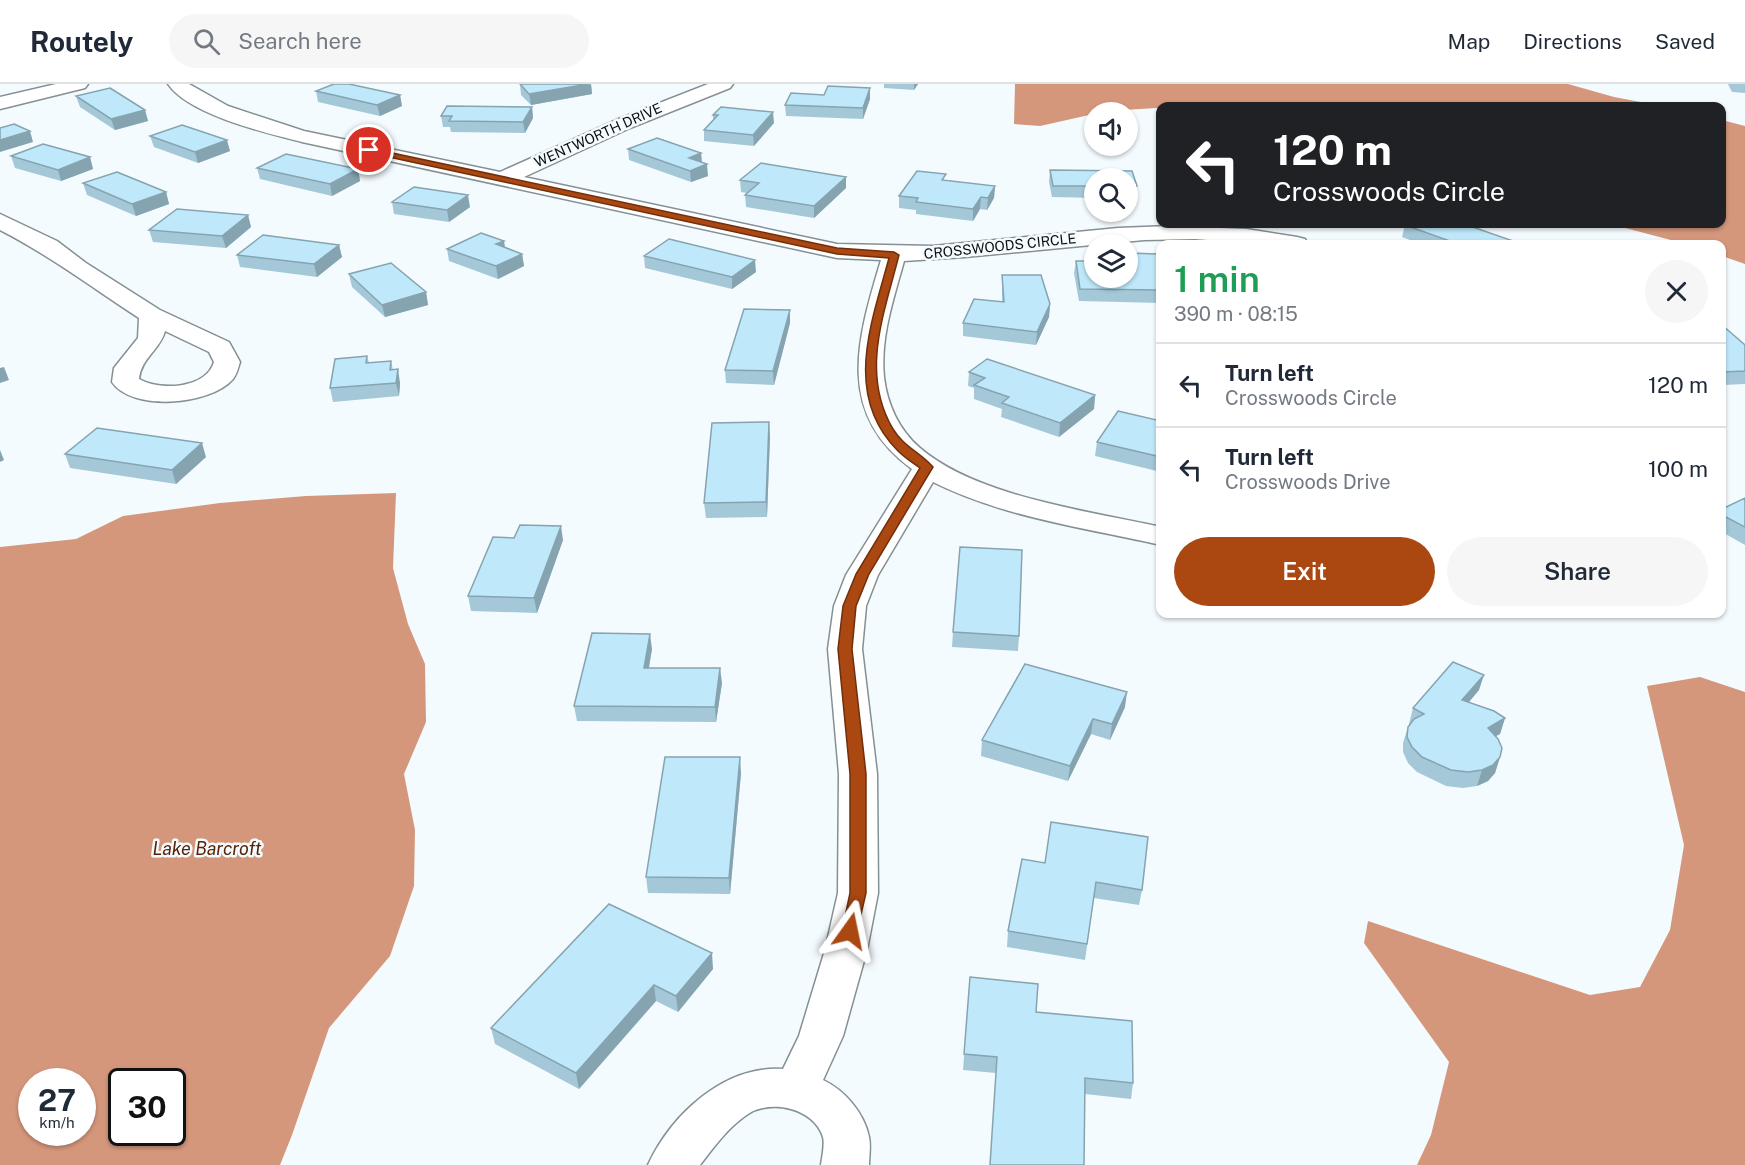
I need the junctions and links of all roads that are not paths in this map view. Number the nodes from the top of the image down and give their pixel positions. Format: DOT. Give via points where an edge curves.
graph roads {
  1 [pos="79,84"];
  2 [pos="177,84"];
  3 [pos="724,84"];
  4 [pos="742,84"];
  5 [pos="695,94"];
  6 [pos="0,103"];
  7 [pos="503,179"];
  8 [pos="0,221"];
  9 [pos="1272,240"];
  10 [pos="894,255"];
  11 [pos="151,315"];
  12 [pos="927,467"];
  13 [pos="1156,535"];
  14 [pos="796,1089"];
  15 [pos="672,1165"];
  16 [pos="845,1165"];
  1 -- 6 [label="street"];
  2 -- 7 [label="street, CROSSWOODS CIRCLE" via="204,104 264,126"];
  3 -- 5 [label="street, WENTWORTH DRIVE"];
  4 -- 5 [label="street, WENTWORTH DRIVE"];
  5 -- 7 [label="street, WENTWORTH DRIVE"];
  7 -- 10 [label="street, CROSSWOODS CIRCLE" via="837,251"];
  8 -- 11 [label="street" via="62,254"];
  9 -- 10 [label="street, CROSSWOODS CIRCLE" via="1173,232"];
  10 -- 12 [label="street" via="871,347 870,380 888,430 902,449"];
  12 -- 13 [label="street" via="957,484 995,498"];
  12 -- 14 [label="street" via="862,574 850,606 845,649 858,774 858,893 821,1036"];
  14 -- 15 [label="street" via="763,1088 732,1100 702,1128"];
  14 -- 16 [label="street" via="811,1094 832,1111 846,1135"];
}
